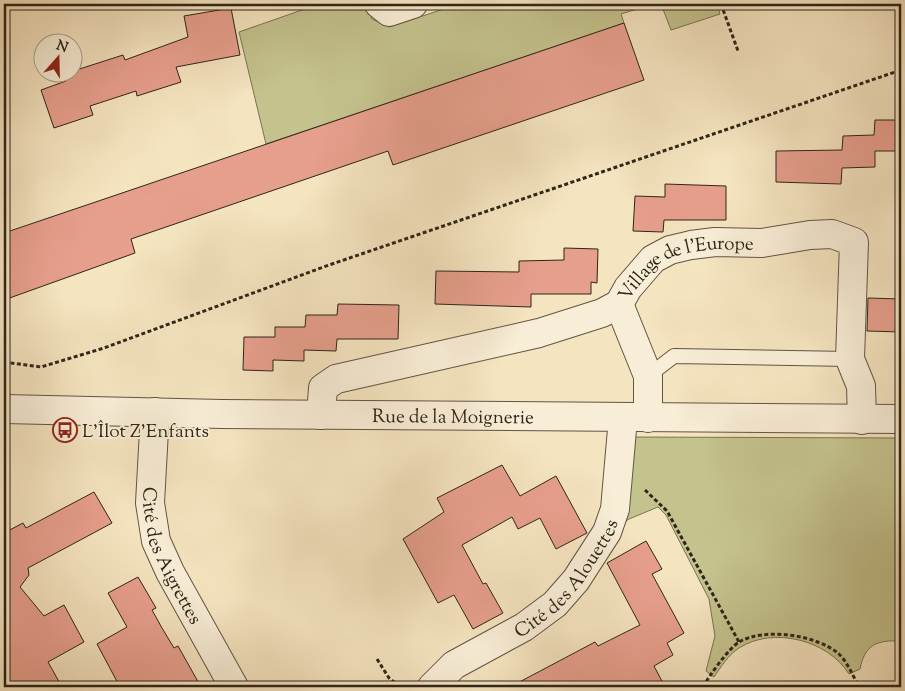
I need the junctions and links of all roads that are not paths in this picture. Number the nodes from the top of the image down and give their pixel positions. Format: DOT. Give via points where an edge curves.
graph roads {
  1 [pos="379,4"];
  2 [pos="413,4"];
  3 [pos="619,304"];
  4 [pos="850,359"];
  5 [pos="648,376"];
  6 [pos="4,409"];
  7 [pos="155,412"];
  8 [pos="321,415"];
  9 [pos="635,418"];
  10 [pos="901,419"];
  11 [pos="862,420"];
  12 [pos="234,687"];
  13 [pos="432,687"];
  1 -- 2 [label="street" via="389,12"];
  3 -- 4 [label="street, Village de l'Europe" via="653,259 670,250 715,242 762,243 832,234 854,242"];
  3 -- 5 [label="street"];
  3 -- 8 [label="street, Village de l'Europe" via="602,313 539,333 336,379 323,388"];
  4 -- 5 [label="lane" via="674,356"];
  4 -- 11 [label="street, Village de l'Europe" via="861,386"];
  5 -- 9 [label="street, Cité des Alouettes"];
  6 -- 7 [label="street, Rue de la Moignerie"];
  7 -- 8 [label="street, Rue de la Moignerie"];
  7 -- 12 [label="street, Cité des Aigrettes" via="150,503 156,541"];
  8 -- 9 [label="street, Rue de la Moignerie"];
  9 -- 11 [label="street, Rue de la Moignerie"];
  9 -- 13 [label="street, Cité des Alouettes" via="607,532 576,580 555,604 524,627 454,665"];
  10 -- 11 [label="street, Rue de la Moignerie"];
}
